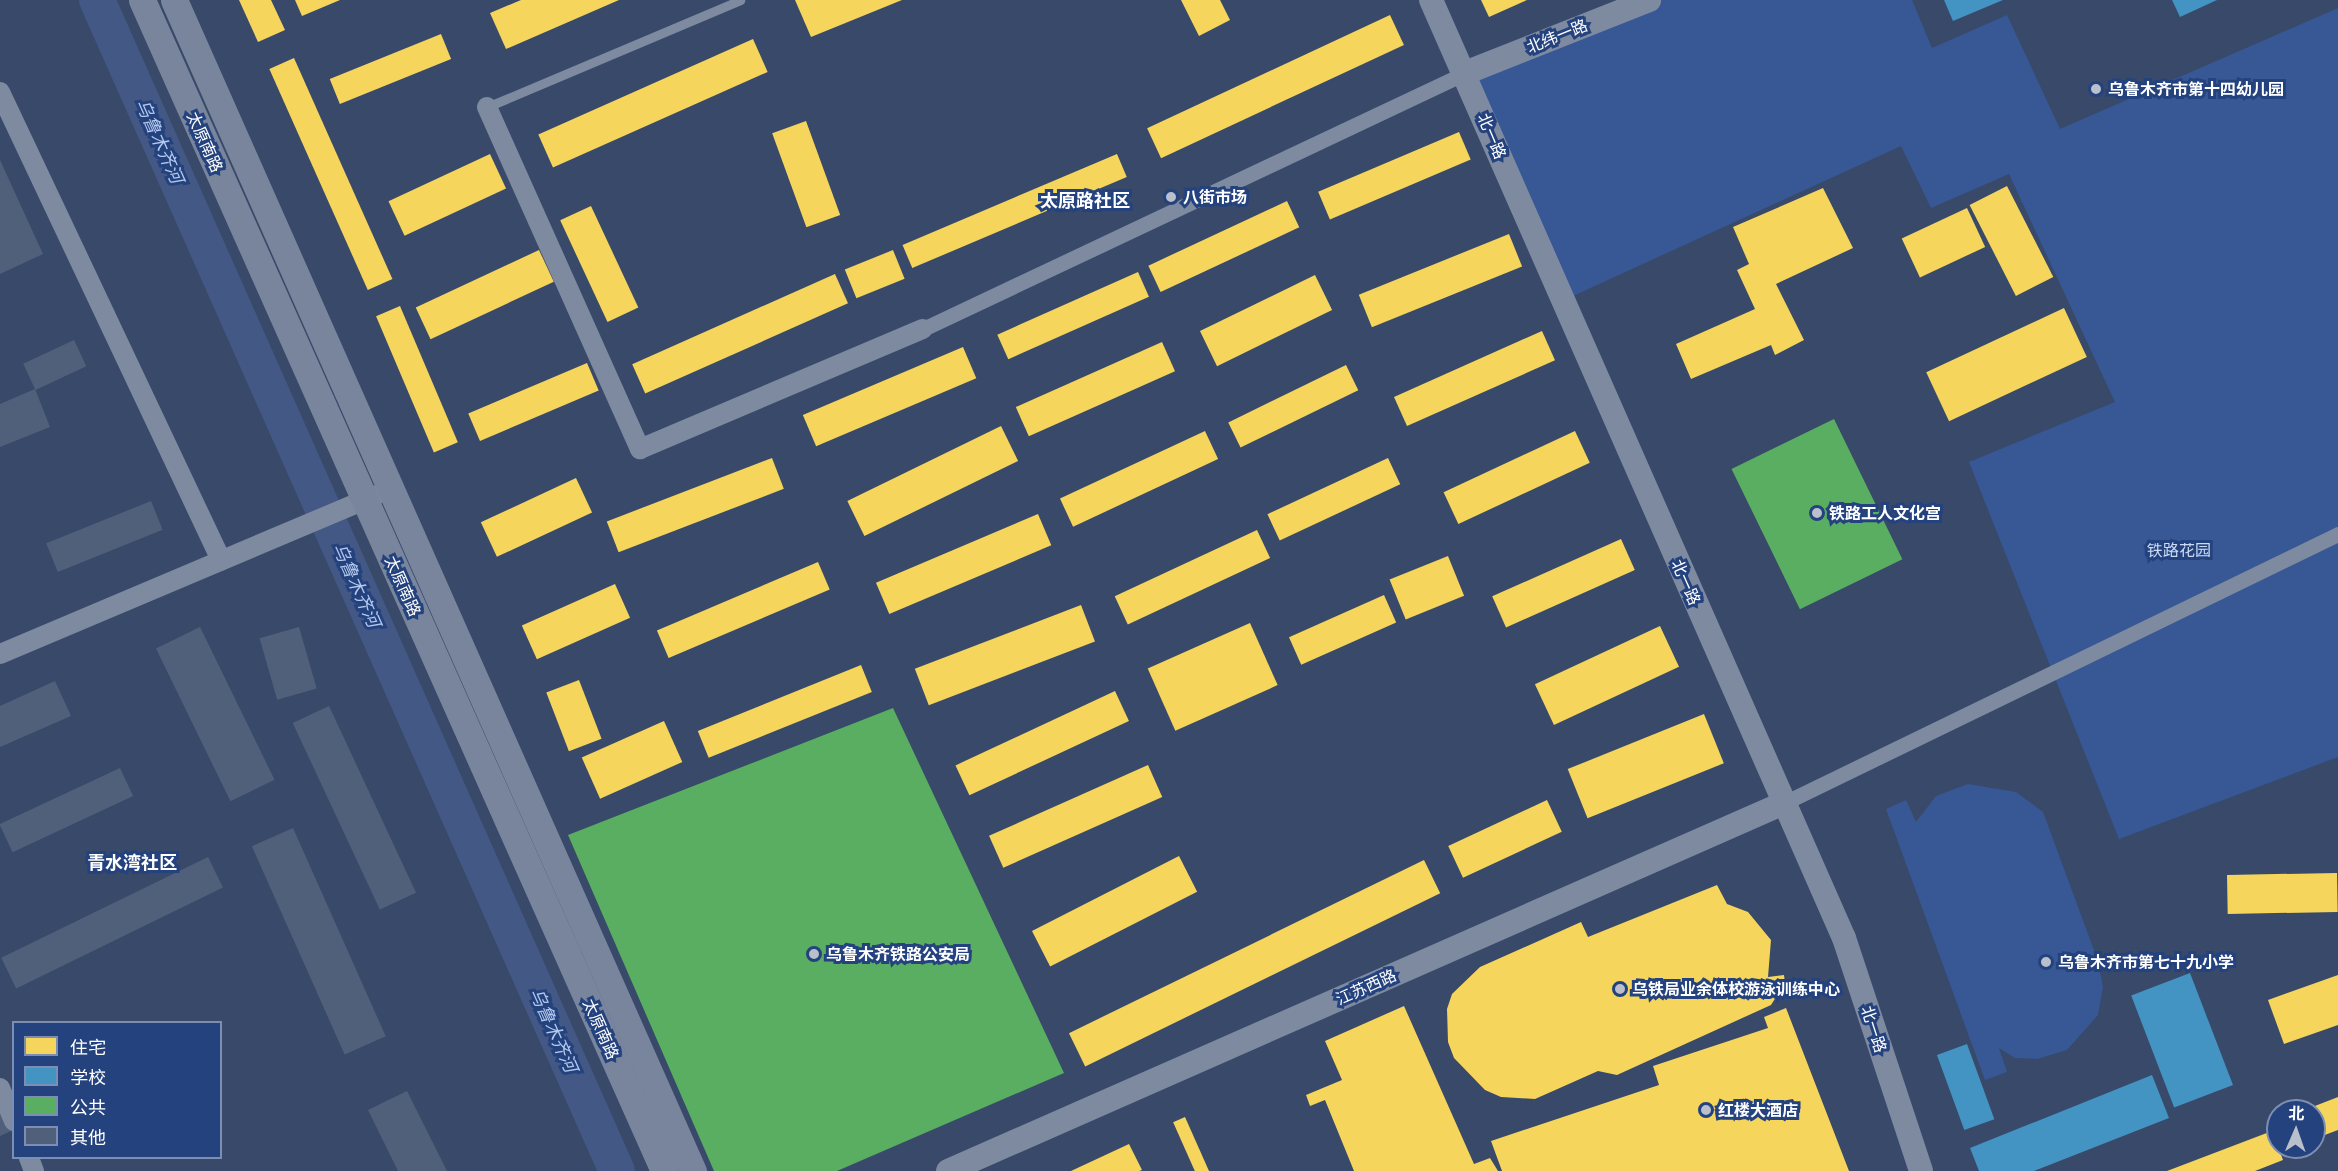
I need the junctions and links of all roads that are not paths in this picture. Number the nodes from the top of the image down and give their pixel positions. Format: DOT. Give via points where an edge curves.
graph roads {
  1 [pos="142,0"];
  2 [pos="174,0"];
  3 [pos="740,0"];
  4 [pos="1431,0"];
  5 [pos="1649,0"];
  6 [pos="1465,73"];
  7 [pos="0,92"];
  8 [pos="487,107"];
  9 [pos="923,329"];
  10 [pos="391,490"];
  11 [pos="353,503"];
  12 [pos="2338,534"];
  13 [pos="221,560"];
  14 [pos="0,654"];
  15 [pos="1785,803"];
  16 [pos="0,1088"];
  17 [pos="12,1115"];
  18 [pos="664,1171"];
  19 [pos="693,1171"];
  20 [pos="948,1171"];
  21 [pos="1921,1171"];
  1 -- 11 [label="main road, 太原南路"];
  2 -- 10 [label="main road"];
  3 -- 8 [label="lane"];
  4 -- 6 [label="street, 北一路"];
  5 -- 6 [label="street, 北纬一路"];
  6 -- 9 [label="street"];
  6 -- 15 [label="street, 北一路"];
  7 -- 13 [label="street"];
  8 -- 9 [label="street" via="640,449"];
  10 -- 11 [label="street"];
  10 -- 19 [label="main road"];
  11 -- 13 [label="street"];
  11 -- 18 [label="main road, 太原南路"];
  12 -- 15 [label="street"];
  13 -- 14 [label="street"];
  15 -- 20 [label="street, 江苏西路"];
  15 -- 21 [label="street, 北一路" via="1844,938"];
  16 -- 17 [label="street"];
}
